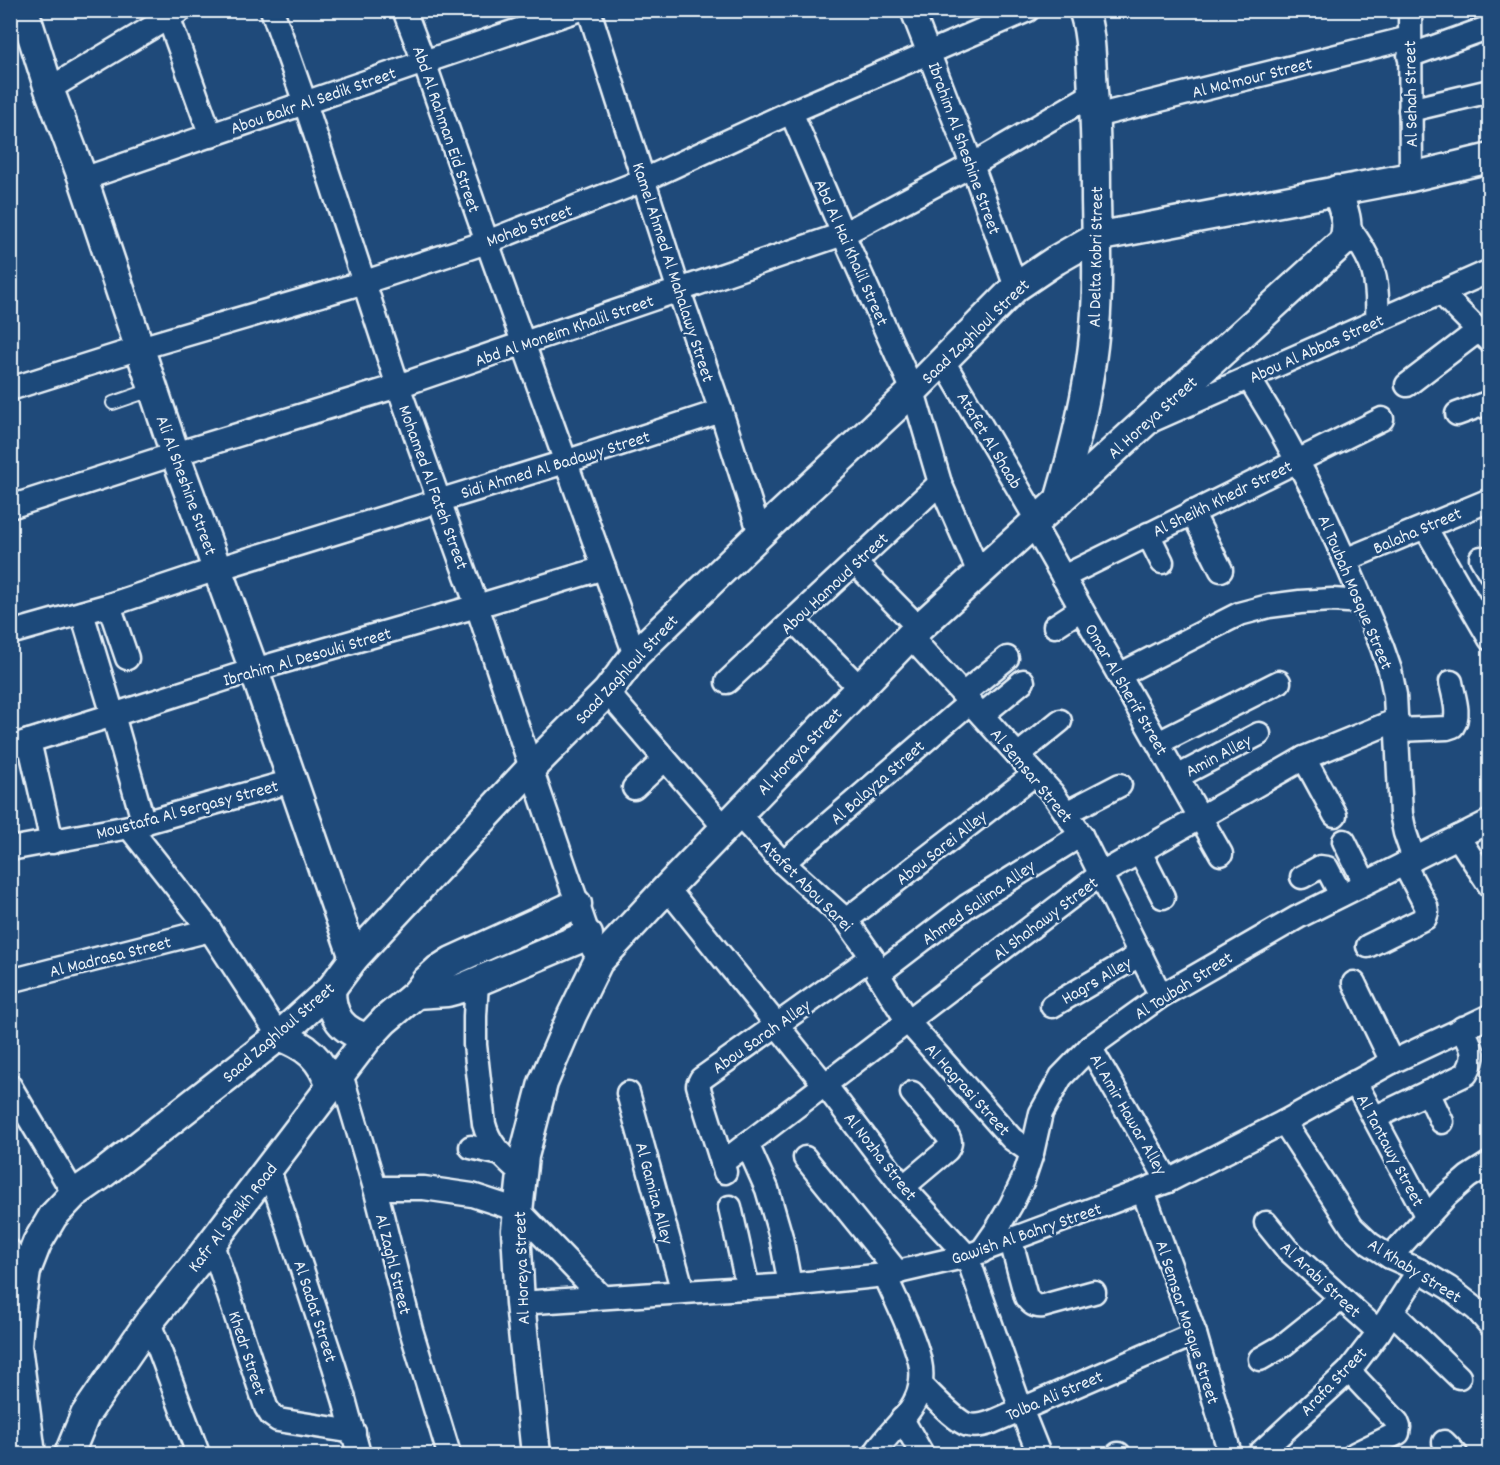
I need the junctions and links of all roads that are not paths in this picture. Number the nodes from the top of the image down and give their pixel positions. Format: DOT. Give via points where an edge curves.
graph roads {
  1 [pos="24,10"];
  2 [pos="273,10"];
  3 [pos="404,10"];
  4 [pos="578,10"];
  5 [pos="589,10"];
  6 [pos="912,10"];
  7 [pos="1028,10"];
  8 [pos="1083,10"];
  9 [pos="1410,10"];
  10 [pos="175,15"];
  11 [pos="1490,27"];
  12 [pos="1409,47"];
  13 [pos="929,53"];
  14 [pos="424,62"];
  15 [pos="49,89"];
  16 [pos="1490,91"];
  17 [pos="305,103"];
  18 [pos="1094,105"];
  19 [pos="1410,110"];
  20 [pos="791,112"];
  21 [pos="211,136"];
  22 [pos="1490,158"];
  23 [pos="972,165"];
  24 [pos="1411,177"];
  25 [pos="83,179"];
  26 [pos="644,180"];
  27 [pos="1337,190"];
  28 [pos="1348,227"];
  29 [pos="843,234"];
  30 [pos="1096,237"];
  31 [pos="487,242"];
  32 [pos="1490,272"];
  33 [pos="365,282"];
  34 [pos="1016,287"];
  35 [pos="679,291"];
  36 [pos="1442,293"];
  37 [pos="1377,321"];
  38 [pos="1484,336"];
  39 [pos="523,344"];
  40 [pos="140,348"];
  41 [pos="943,361"];
  42 [pos="1249,378"];
  43 [pos="1407,385"];
  44 [pos="398,386"];
  45 [pos="10,389"];
  46 [pos="154,389"];
  47 [pos="913,391"];
  48 [pos="113,403"];
  49 [pos="1489,404"];
  50 [pos="721,411"];
  51 [pos="1458,414"];
  52 [pos="1382,419"];
  53 [pos="1142,425"];
  54 [pos="175,454"];
  55 [pos="1297,461"];
  56 [pos="566,462"];
  57 [pos="940,483"];
  58 [pos="439,500"];
  59 [pos="1490,500"];
  60 [pos="1059,501"];
  61 [pos="10,507"];
  62 [pos="1192,512"];
  63 [pos="1035,522"];
  64 [pos="1425,527"];
  65 [pos="760,534"];
  66 [pos="1148,534"];
  67 [pos="1345,560"];
  68 [pos="1162,562"];
  69 [pos="855,563"];
  70 [pos="604,568"];
  71 [pos="218,569"];
  72 [pos="1221,570"];
  73 [pos="979,573"];
  74 [pos="1062,577"];
  75 [pos="1363,602"];
  76 [pos="109,605"];
  77 [pos="477,606"];
  78 [pos="1081,609"];
  79 [pos="82,613"];
  80 [pos="793,620"];
  81 [pos="1055,626"];
  82 [pos="915,632"];
  83 [pos="10,633"];
  84 [pos="1490,639"];
  85 [pos="635,655"];
  86 [pos="127,658"];
  87 [pos="1007,658"];
  88 [pos="254,670"];
  89 [pos="1119,675"];
  90 [pos="1023,681"];
  91 [pos="727,682"];
  92 [pos="1279,682"];
  93 [pos="1451,682"];
  94 [pos="860,688"];
  95 [pos="607,692"];
  96 [pos="972,703"];
  97 [pos="113,715"];
  98 [pos="1060,721"];
  99 [pos="1397,725"];
  100 [pos="1259,734"];
  101 [pos="1158,743"];
  102 [pos="20,744"];
  103 [pos="1018,755"];
  104 [pos="1304,758"];
  105 [pos="665,759"];
  106 [pos="531,768"];
  107 [pos="1035,774"];
  108 [pos="1177,777"];
  109 [pos="292,781"];
  110 [pos="1120,785"];
  111 [pos="634,788"];
  112 [pos="1066,813"];
  113 [pos="1335,815"];
  114 [pos="1200,817"];
  115 [pos="1490,820"];
  116 [pos="732,821"];
  117 [pos="136,825"];
  118 [pos="1081,835"];
  119 [pos="1458,837"];
  120 [pos="1344,841"];
  121 [pos="52,842"];
  122 [pos="10,849"];
  123 [pos="1140,852"];
  124 [pos="1221,855"];
  125 [pos="1409,861"];
  126 [pos="783,863"];
  127 [pos="1101,874"];
  128 [pos="1302,877"];
  129 [pos="1365,883"];
  130 [pos="1490,886"];
  131 [pos="667,888"];
  132 [pos="1341,895"];
  133 [pos="1163,897"];
  134 [pos="577,904"];
  135 [pos="846,920"];
  136 [pos="210,930"];
  137 [pos="588,935"];
  138 [pos="1368,945"];
  139 [pos="1141,954"];
  140 [pos="354,958"];
  141 [pos="598,962"];
  142 [pos="875,966"];
  143 [pos="10,981"];
  144 [pos="477,982"];
  145 [pos="1354,983"];
  146 [pos="331,989"];
  147 [pos="416,994"];
  148 [pos="1161,996"];
  149 [pos="1052,1006"];
  150 [pos="1490,1016"];
  151 [pos="908,1022"];
  152 [pos="777,1024"];
  153 [pos="1462,1028"];
  154 [pos="279,1036"];
  155 [pos="368,1038"];
  156 [pos="1090,1047"];
  157 [pos="1392,1062"];
  158 [pos="336,1080"];
  159 [pos="1354,1082"];
  160 [pos="825,1084"];
  161 [pos="10,1086"];
  162 [pos="1428,1092"];
  163 [pos="628,1093"];
  164 [pos="912,1093"];
  165 [pos="1374,1118"];
  166 [pos="1284,1122"];
  167 [pos="1442,1122"];
  168 [pos="747,1144"];
  169 [pos="471,1147"];
  170 [pos="1032,1153"];
  171 [pos="501,1154"];
  172 [pos="805,1158"];
  173 [pos="1490,1163"];
  174 [pos="723,1167"];
  175 [pos="269,1170"];
  176 [pos="522,1174"];
  177 [pos="1168,1181"];
  178 [pos="903,1187"];
  179 [pos="375,1188"];
  180 [pos="1143,1191"];
  181 [pos="74,1194"];
  182 [pos="730,1207"];
  183 [pos="518,1210"];
  184 [pos="1427,1217"];
  185 [pos="1266,1223"];
  186 [pos="1011,1241"];
  187 [pos="212,1244"];
  188 [pos="974,1254"];
  189 [pos="1390,1257"];
  190 [pos="18,1261"];
  191 [pos="1419,1270"];
  192 [pos="892,1274"];
  193 [pos="790,1285"];
  194 [pos="748,1288"];
  195 [pos="683,1292"];
  196 [pos="1094,1292"];
  197 [pos="602,1298"];
  198 [pos="1341,1299"];
  199 [pos="520,1303"];
  200 [pos="1392,1312"];
  201 [pos="149,1322"];
  202 [pos="1490,1325"];
  203 [pos="1379,1332"];
  204 [pos="1195,1334"];
  205 [pos="14,1347"];
  206 [pos="1260,1359"];
  207 [pos="1349,1371"];
  208 [pos="1458,1377"];
  209 [pos="921,1385"];
  210 [pos="1021,1409"];
  211 [pos="902,1419"];
  212 [pos="354,1432"];
  213 [pos="197,1451"];
  214 [pos="31,1455"];
  215 [pos="69,1455"];
  216 [pos="359,1455"];
  217 [pos="449,1455"];
  218 [pos="536,1455"];
  219 [pos="875,1455"];
  220 [pos="922,1455"];
  221 [pos="1039,1455"];
  222 [pos="1230,1455"];
  223 [pos="1259,1455"];
  224 [pos="1355,1455"];
  1 -- 15 [label="street, Ali Al Sheshine Street"];
  2 -- 17 [label="street, Mohamed Al Fateh Street"];
  3 -- 14 [label="street, Abd Al Rahman Eid Street"];
  4 -- 14 [label="street, Abou Bakr Al Sedik Street"];
  5 -- 26 [label="street, Kamel Ahmed Al Mahalawy Street"];
  6 -- 13 [label="street, Ibrahim Al Sheshine Street"];
  7 -- 13 [label="street, Moheb Street"];
  8 -- 18 [label="street, Al Delta Kobri Street"];
  9 -- 12 [label="street, Al Sehah Street"];
  10 -- 15 [label="street"];
  10 -- 21 [label="street"];
  11 -- 12 [label="street, Al Ma'mour Street"];
  12 -- 18 [label="street, Al Ma'mour Street"];
  12 -- 19 [label="street, Al Sehah Street"];
  13 -- 20 [label="street, Moheb Street"];
  13 -- 23 [label="street, Ibrahim Al Sheshine Street"];
  14 -- 17 [label="street, Abou Bakr Al Sedik Street"];
  14 -- 31 [label="street, Abd Al Rahman Eid Street"];
  15 -- 25 [label="street, Ali Al Sheshine Street"];
  16 -- 19 [label="street"];
  17 -- 21 [label="street, Abou Bakr Al Sedik Street"];
  17 -- 33 [label="street, Mohamed Al Fateh Street"];
  18 -- 23 [label="street, Abd Al Moneim Khalil Street"];
  18 -- 30 [label="street, Al Delta Kobri Street"];
  19 -- 24 [label="street, Al Sehah Street"];
  20 -- 26 [label="street, Moheb Street"];
  20 -- 29 [label="street, Abd Al Hai Khalil Street"];
  21 -- 25 [label="street, Abou Bakr Al Sedik Street"];
  22 -- 24 [label="street, Saad Zaghloul Street"];
  23 -- 29 [label="street, Abd Al Moneim Khalil Street"];
  23 -- 34 [label="street, Ibrahim Al Sheshine Street"];
  24 -- 27 [label="street, Saad Zaghloul Street"];
  25 -- 40 [label="street, Ali Al Sheshine Street"];
  26 -- 31 [label="street, Moheb Street"];
  26 -- 35 [label="street, Kamel Ahmed Al Mahalawy Street"];
  27 -- 28 [label="street"];
  27 -- 30 [label="street, Saad Zaghloul Street"];
  28 -- 37 [label="street" via="1374,270"];
  28 -- 53 [label="street, Al Horeya Street" via="1338,248"];
  29 -- 35 [label="street, Abd Al Moneim Khalil Street"];
  29 -- 47 [label="street, Abd Al Hai Khalil Street"];
  30 -- 34 [label="street, Saad Zaghloul Street"];
  30 -- 60 [label="street, Al Delta Kobri Street" via="1097,291 1086,397"];
  31 -- 33 [label="street, Moheb Street"];
  31 -- 39 [label="street, Abd Al Rahman Eid Street"];
  32 -- 36 [label="street, Abou Al Abbas Street"];
  33 -- 40 [label="street, Moheb Street"];
  33 -- 44 [label="street, Mohamed Al Fateh Street"];
  34 -- 41 [label="street, Saad Zaghloul Street"];
  35 -- 39 [label="street, Abd Al Moneim Khalil Street"];
  35 -- 50 [label="street, Kamel Ahmed Al Mahalawy Street"];
  36 -- 37 [label="street, Abou Al Abbas Street"];
  36 -- 38 [label="street"];
  37 -- 42 [label="street, Abou Al Abbas Street"];
  38 -- 43 [label="street"];
  39 -- 44 [label="street, Abd Al Moneim Khalil Street"];
  39 -- 56 [label="street, Abd Al Rahman Eid Street"];
  40 -- 45 [label="street, Moheb Street"];
  40 -- 46 [label="street, Ali Al Sheshine Street"];
  41 -- 47 [label="street, Saad Zaghloul Street"];
  41 -- 63 [label="street, Atafet Al Shaab"];
  42 -- 53 [label="street, Abou Al Abbas Street"];
  42 -- 55 [label="street, Al Toubah Mosque Street"];
  44 -- 54 [label="street, Abd Al Moneim Khalil Street"];
  44 -- 58 [label="street, Mohamed Al Fateh Street"];
  46 -- 48 [label="lane"];
  46 -- 54 [label="street, Ali Al Sheshine Street"];
  47 -- 57 [label="street, Abd Al Hai Khalil Street"];
  47 -- 65 [label="street, Saad Zaghloul Street"];
  49 -- 51 [label="street"];
  50 -- 56 [label="street, Sidi Ahmed Al Badawy Street"];
  50 -- 65 [label="street, Kamel Ahmed Al Mahalawy Street"];
  52 -- 55 [label="street, Al Sheikh Khedr Street"];
  53 -- 60 [label="street, Al Horeya Street"];
  54 -- 61 [label="street, Abd Al Moneim Khalil Street"];
  54 -- 71 [label="street, Ali Al Sheshine Street"];
  55 -- 62 [label="street, Al Sheikh Khedr Street"];
  55 -- 67 [label="street, Al Toubah Mosque Street"];
  56 -- 58 [label="street, Sidi Ahmed Al Badawy Street"];
  56 -- 70 [label="street, Abd Al Rahman Eid Street"];
  57 -- 69 [label="street, Abou Hamoud Street"];
  57 -- 73 [label="street, Abd Al Hai Khalil Street"];
  58 -- 71 [label="street, Sidi Ahmed Al Badawy Street"];
  58 -- 77 [label="street, Mohamed Al Fateh Street"];
  59 -- 64 [label="street, Balaha Street"];
  60 -- 63 [label="street, Al Horeya Street"];
  62 -- 66 [label="street, Al Sheikh Khedr Street"];
  62 -- 72 [label="street"];
  63 -- 73 [label="street, Al Horeya Street"];
  63 -- 74 [label="street, Omar Al Sherif Street"];
  64 -- 67 [label="street, Balaha Street"];
  64 -- 84 [label="street"];
  65 -- 85 [label="street, Saad Zaghloul Street"];
  66 -- 68 [label="street"];
  66 -- 74 [label="street, Al Sheikh Khedr Street"];
  67 -- 75 [label="street, Al Toubah Mosque Street"];
  69 -- 80 [label="street, Abou Hamoud Street"];
  69 -- 82 [label="street, Al Semsar Street"];
  70 -- 77 [label="street, Ibrahim Al Desouki Street"];
  70 -- 85 [label="street, Abd Al Rahman Eid Street"];
  71 -- 76 [label="street, Sidi Ahmed Al Badawy Street"];
  71 -- 88 [label="street, Ali Al Sheshine Street"];
  73 -- 82 [label="street, Al Horeya Street"];
  74 -- 78 [label="street, Omar Al Sherif Street"];
  75 -- 89 [label="street" via="1300,602 1239,614"];
  75 -- 99 [label="street, Al Toubah Mosque Street" via="1390,670"];
  76 -- 79 [label="street, Sidi Ahmed Al Badawy Street"];
  76 -- 86 [label="street"];
  77 -- 88 [label="street, Ibrahim Al Desouki Street"];
  77 -- 106 [label="street, Mohamed Al Fateh Street"];
  78 -- 81 [label="street"];
  78 -- 89 [label="street, Omar Al Sherif Street"];
  79 -- 83 [label="street, Sidi Ahmed Al Badawy Street"];
  79 -- 97 [label="street"];
  80 -- 91 [label="street, Abou Hamoud Street"];
  80 -- 94 [label="street"];
  82 -- 94 [label="street, Al Horeya Street"];
  82 -- 96 [label="street, Al Semsar Street"];
  85 -- 95 [label="street, Saad Zaghloul Street"];
  87 -- 96 [label="street"];
  88 -- 97 [label="street, Ibrahim Al Desouki Street"];
  88 -- 109 [label="street, Ali Al Sheshine Street"];
  89 -- 101 [label="street, Omar Al Sherif Street"];
  90 -- 96 [label="street"];
  92 -- 101 [label="street"];
  93 -- 99 [label="street, Al Shahawy Street" via="1457,720 1453,726"];
  94 -- 116 [label="street, Al Horeya Street"];
  95 -- 105 [label="street, Atafet Abou Sarei"];
  95 -- 106 [label="street, Saad Zaghloul Street"];
  96 -- 103 [label="street, Al Semsar Street"];
  96 -- 126 [label="street, Al Balayza Street"];
  97 -- 102 [label="street, Ibrahim Al Desouki Street"];
  97 -- 117 [label="street"];
  98 -- 103 [label="street"];
  99 -- 104 [label="street, Al Shahawy Street"];
  99 -- 125 [label="street, Al Toubah Mosque Street" via="1401,814"];
  100 -- 108 [label="street, Amin Alley"];
  101 -- 108 [label="street, Omar Al Sherif Street"];
  102 -- 121 [label="street"];
  103 -- 107 [label="street, Al Semsar Street"];
  104 -- 113 [label="street"];
  104 -- 114 [label="street, Al Shahawy Street"];
  105 -- 111 [label="street"];
  105 -- 116 [label="street, Atafet Abou Sarei"];
  106 -- 134 [label="street, Mohamed Al Fateh Street"];
  106 -- 140 [label="street, Saad Zaghloul Street"];
  107 -- 112 [label="street, Al Semsar Street"];
  107 -- 135 [label="street, Abou Sarei Alley"];
  108 -- 114 [label="street, Omar Al Sherif Street"];
  109 -- 117 [label="street, Moustafa Al Sergasy Street"];
  109 -- 140 [label="street, Ali Al Sheshine Street"];
  110 -- 112 [label="street"];
  112 -- 118 [label="street, Al Semsar Street"];
  114 -- 123 [label="street, Al Shahawy Street"];
  114 -- 124 [label="street, Omar Al Sherif Street"];
  115 -- 119 [label="street, Al Toubah Street"];
  116 -- 126 [label="street, Atafet Abou Sarei"];
  116 -- 131 [label="street, Al Horeya Street"];
  117 -- 121 [label="street, Moustafa Al Sergasy Street"];
  117 -- 136 [label="street"];
  118 -- 127 [label="street, Al Semsar Street"];
  118 -- 142 [label="street, Ahmed Salima Alley"];
  119 -- 125 [label="street, Al Toubah Street"];
  119 -- 130 [label="street"];
  120 -- 129 [label="street"];
  121 -- 122 [label="street, Moustafa Al Sergasy Street"];
  123 -- 127 [label="street, Al Shahawy Street"];
  123 -- 133 [label="street"];
  125 -- 129 [label="street, Al Toubah Street"];
  125 -- 138 [label="street, Al Toubah Mosque Street" via="1426,906 1425,918"];
  126 -- 135 [label="street, Atafet Abou Sarei"];
  127 -- 139 [label="street, Al Semsar Street"];
  127 -- 151 [label="street, Al Shahawy Street"];
  128 -- 132 [label="street" via="1324,867"];
  129 -- 132 [label="street, Al Toubah Street"];
  131 -- 141 [label="street, Al Horeya Street"];
  131 -- 152 [label="street, Al Nozha Street"];
  132 -- 148 [label="street, Al Toubah Street"];
  134 -- 137 [label="street, Mohamed Al Fateh Street"];
  134 -- 147 [label="street, Kafr Al Sheikh Road" via="452,961"];
  135 -- 142 [label="street, Atafet Abou Sarei"];
  136 -- 143 [label="street, Al Madrasa Street"];
  136 -- 154 [label="street"];
  137 -- 141 [label="street, Mohamed Al Fateh Street"];
  137 -- 144 [label="street"];
  139 -- 148 [label="street, Al Semsar Street"];
  139 -- 149 [label="street, Hagrs Alley"];
  140 -- 146 [label="street, Saad Zaghloul Street"];
  141 -- 176 [label="street, Al Horeya Street" via="543,1083"];
  142 -- 151 [label="street, Atafet Abou Sarei"];
  142 -- 152 [label="street, Abou Sarah Alley"];
  144 -- 147 [label="street" via="447,992"];
  144 -- 171 [label="street" via="475,1045 484,1124 487,1136"];
  145 -- 157 [label="street"];
  146 -- 154 [label="street, Saad Zaghloul Street"];
  146 -- 155 [label="street" via="331,1003 344,1027"];
  147 -- 155 [label="street, Kafr Al Sheikh Road"];
  148 -- 156 [label="street, Al Toubah Street"];
  150 -- 153 [label="street, Gawish Al Bahry Street"];
  151 -- 160 [label="street, Al Shahawy Street"];
  151 -- 170 [label="street, Al Hagrasi Street" via="1012,1139"];
  152 -- 160 [label="street, Al Nozha Street"];
  152 -- 174 [label="street, Abou Sarah Alley" via="698,1085"];
  153 -- 157 [label="street, Gawish Al Bahry Street"];
  153 -- 162 [label="street" via="1472,1048 1473,1062 1466,1074"];
  154 -- 158 [label="street" via="300,1045"];
  154 -- 181 [label="street, Saad Zaghloul Street"];
  155 -- 158 [label="street, Kafr Al Sheikh Road"];
  156 -- 170 [label="street, Al Toubah Street" via="1061,1077 1041,1113"];
  156 -- 177 [label="street, Al Amir Hawar Alley"];
  157 -- 159 [label="street, Gawish Al Bahry Street"];
  158 -- 175 [label="street, Kafr Al Sheikh Road"];
  158 -- 179 [label="street, Al Zaghl Street"];
  159 -- 165 [label="street, Al Tantawy Street"];
  159 -- 166 [label="street, Gawish Al Bahry Street"];
  160 -- 168 [label="street, Al Shahawy Street"];
  160 -- 178 [label="street, Al Nozha Street"];
  161 -- 181 [label="street"];
  162 -- 165 [label="street"];
  162 -- 167 [label="street"];
  163 -- 195 [label="street, Al Gamiza Alley"];
  164 -- 178 [label="street" via="950,1139 950,1145"];
  165 -- 184 [label="street, Al Tantawy Street"];
  166 -- 177 [label="street, Gawish Al Bahry Street"];
  166 -- 189 [label="street, Al Khaby Street" via="1352,1227"];
  168 -- 174 [label="street, Al Shahawy Street"];
  168 -- 193 [label="street" via="767,1189"];
  169 -- 171 [label="street"];
  170 -- 188 [label="street, Al Toubah Street" via="997,1230"];
  171 -- 176 [label="street"];
  172 -- 192 [label="street"];
  173 -- 184 [label="street" via="1446,1196"];
  175 -- 187 [label="street, Kafr Al Sheikh Road"];
  175 -- 212 [label="street, Al Sadat Street"];
  176 -- 183 [label="street, Al Horeya Street"];
  177 -- 180 [label="street, Gawish Al Bahry Street"];
  178 -- 188 [label="street, Al Nozha Street"];
  179 -- 183 [label="street" via="424,1188 472,1195"];
  179 -- 217 [label="street, Al Zaghl Street" via="411,1330"];
  180 -- 186 [label="street, Gawish Al Bahry Street"];
  180 -- 204 [label="street, Al Semsar Mosque Street"];
  181 -- 190 [label="street, Saad Zaghloul Street" via="37,1243"];
  182 -- 194 [label="street"];
  183 -- 197 [label="street"];
  183 -- 199 [label="street, Al Horeya Street"];
  184 -- 189 [label="street"];
  185 -- 198 [label="street, Al Arabi Street" via="1287,1249"];
  186 -- 188 [label="street, Gawish Al Bahry Street"];
  186 -- 196 [label="street" via="1030,1303 1043,1306"];
  187 -- 201 [label="street, Kafr Al Sheikh Road"];
  187 -- 212 [label="street, Khedr Street" via="271,1414 278,1420"];
  188 -- 192 [label="street, Gawish Al Bahry Street"];
  188 -- 210 [label="street, Al Nozha Street"];
  189 -- 191 [label="street, Al Khaby Street"];
  190 -- 205 [label="street, Saad Zaghloul Street" via="20,1311"];
  191 -- 200 [label="street, Arafa Street"];
  191 -- 202 [label="street, Al Khaby Street" via="1449,1287"];
  192 -- 193 [label="street, Gawish Al Bahry Street"];
  192 -- 209 [label="street" via="921,1364"];
  193 -- 194 [label="street, Gawish Al Bahry Street"];
  194 -- 195 [label="street, Gawish Al Bahry Street"];
  195 -- 197 [label="street, Gawish Al Bahry Street"];
  197 -- 199 [label="street, Gawish Al Bahry Street"];
  198 -- 203 [label="street, Al Arabi Street"];
  198 -- 206 [label="street"];
  199 -- 218 [label="street, Al Horeya Street"];
  200 -- 203 [label="street, Arafa Street"];
  200 -- 208 [label="street"];
  201 -- 213 [label="street"];
  201 -- 215 [label="street, Kafr Al Sheikh Road" via="85,1415"];
  203 -- 207 [label="street, Arafa Street"];
  204 -- 210 [label="street, Tolba Ali Street"];
  204 -- 222 [label="street, Al Semsar Mosque Street"];
  205 -- 214 [label="street, Saad Zaghloul Street"];
  207 -- 223 [label="street, Arafa Street"];
  207 -- 224 [label="street" via="1400,1428 1398,1433"];
  209 -- 210 [label="street, Tolba Ali Street" via="968,1425 980,1426"];
  209 -- 211 [label="street"];
  210 -- 221 [label="street, Al Nozha Street"];
  211 -- 219 [label="street"];
  211 -- 220 [label="street"];
  212 -- 216 [label="street, Al Sadat Street"];
}
